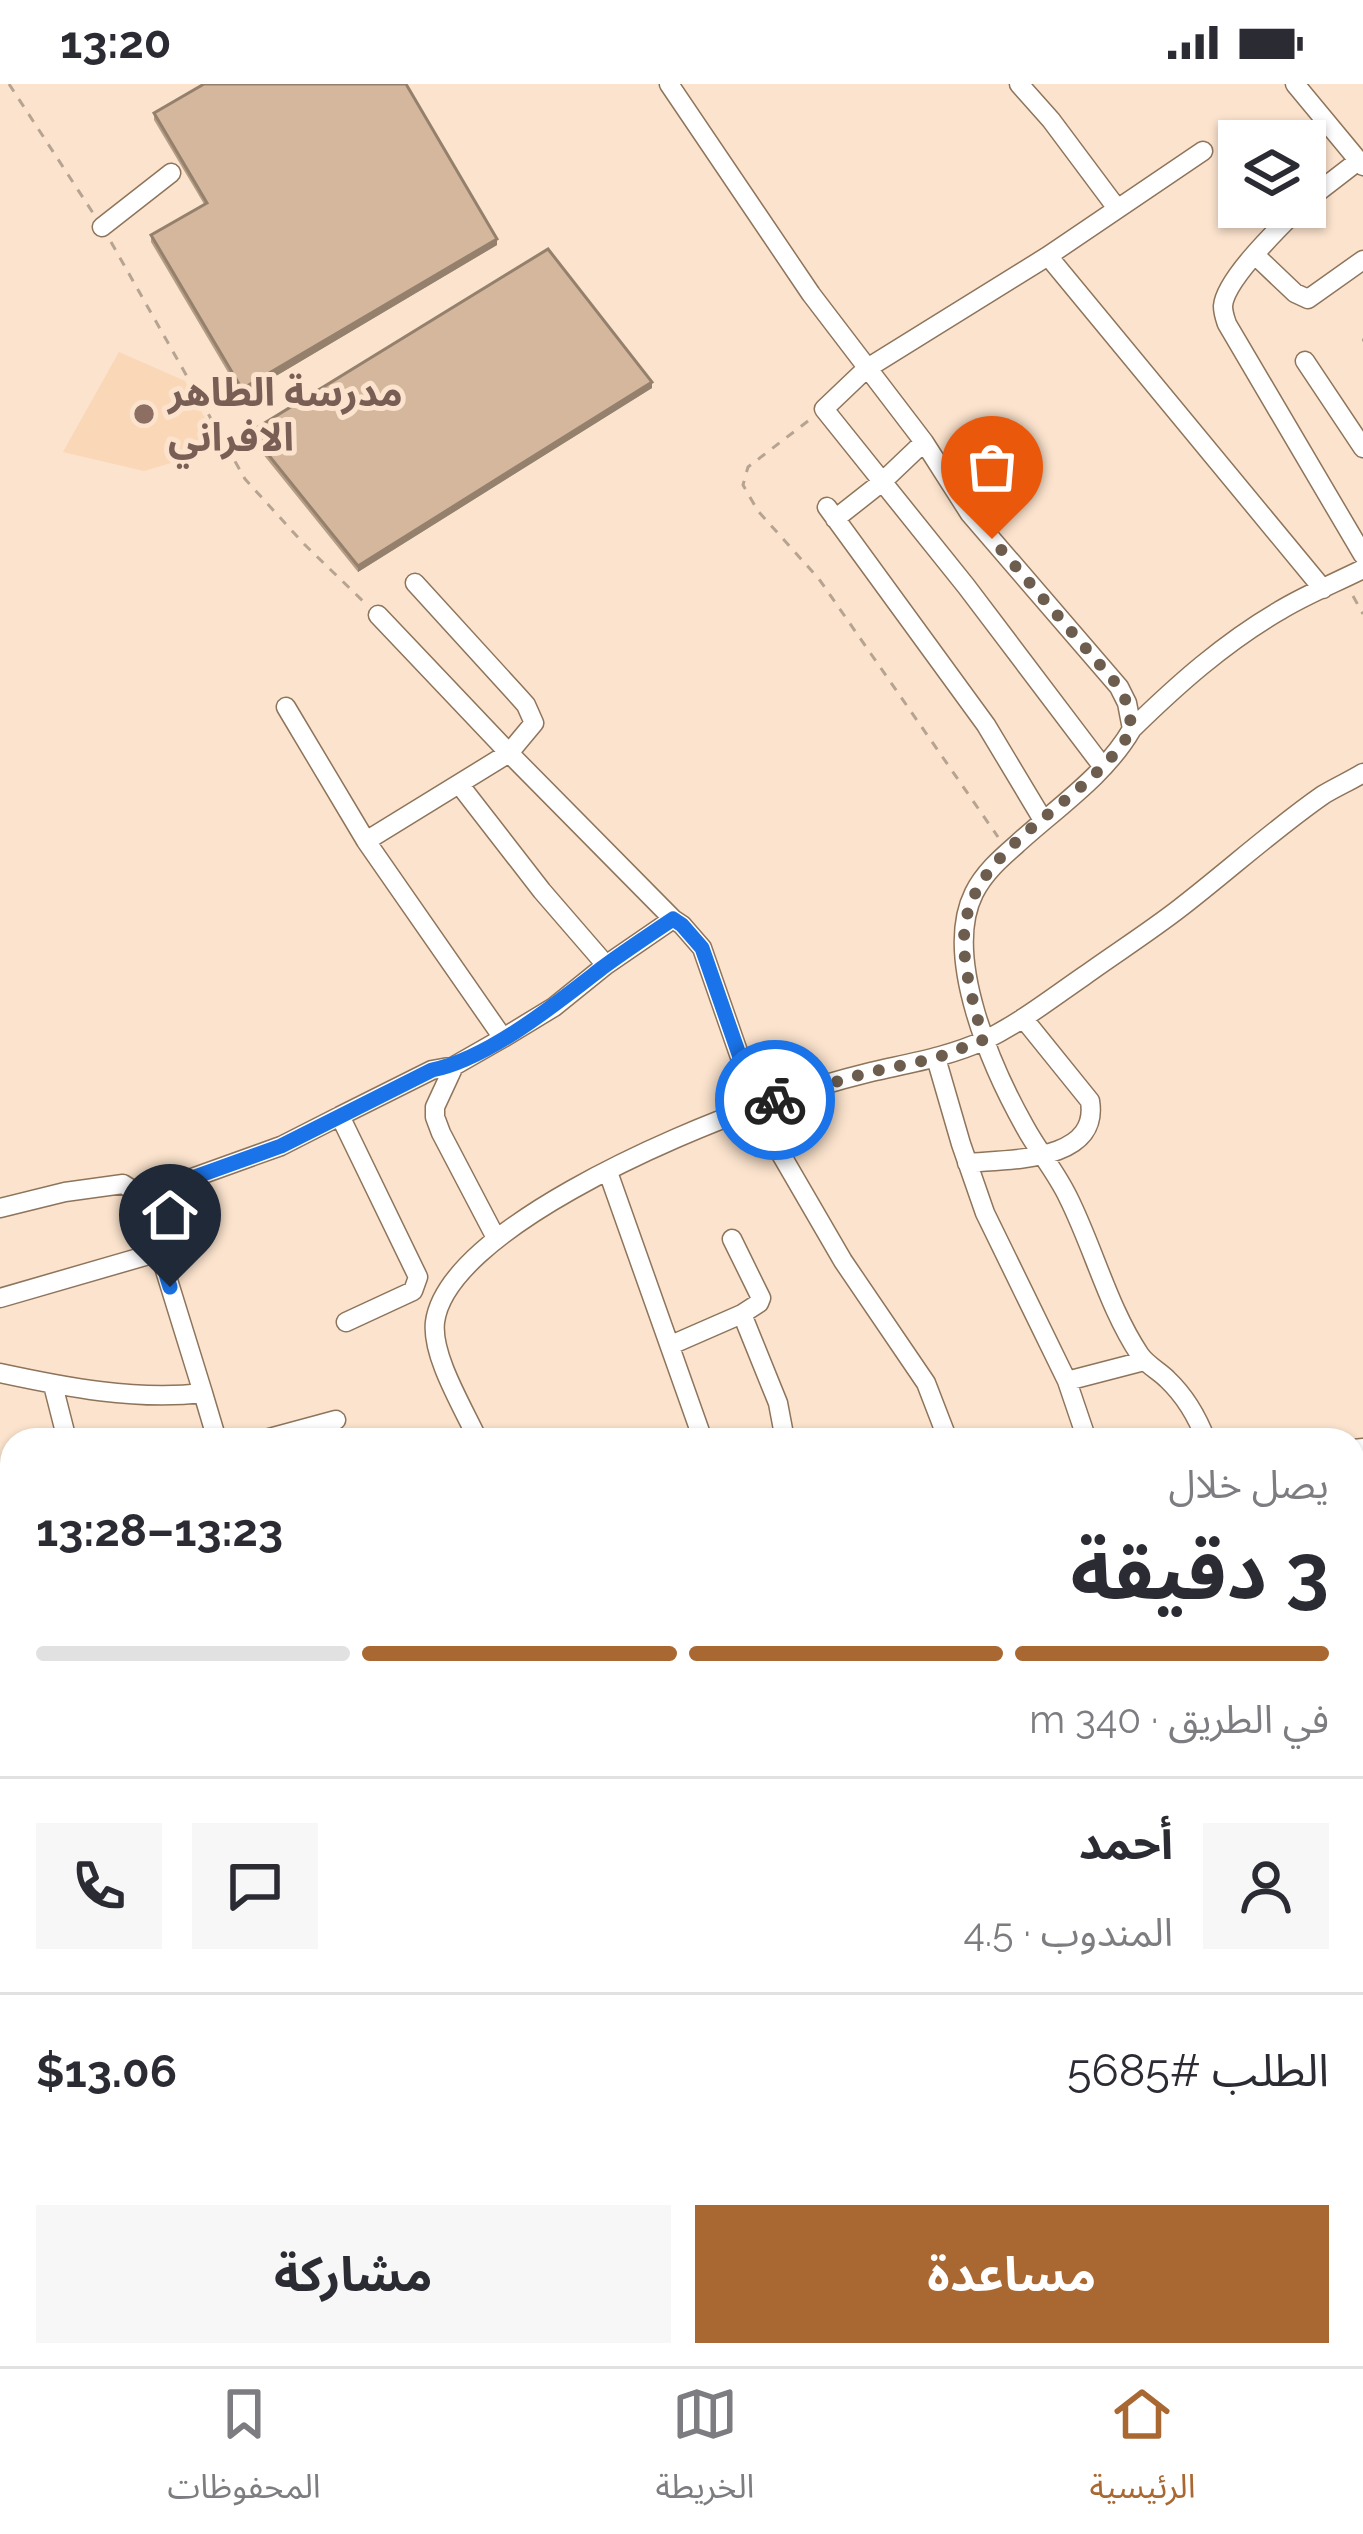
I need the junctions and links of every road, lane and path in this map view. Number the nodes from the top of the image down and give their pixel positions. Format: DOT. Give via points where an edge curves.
graph roads {
  1 [pos="9,84"];
  2 [pos="669,84"];
  3 [pos="1019,84"];
  4 [pos="1294,84"];
  5 [pos="1203,151"];
  6 [pos="1361,164"];
  7 [pos="171,173"];
  8 [pos="1326,189"];
  9 [pos="1116,207"];
  10 [pos="102,227"];
  11 [pos="1280,228"];
  12 [pos="1255,254"];
  13 [pos="1048,256"];
  14 [pos="1363,260"];
  15 [pos="1305,361"];
  16 [pos="866,369"];
  17 [pos="824,409"];
  18 [pos="924,442"];
  19 [pos="1363,448"];
  20 [pos="882,482"];
  21 [pos="1363,555"];
  22 [pos="1363,569"];
  23 [pos="1344,578"];
  24 [pos="415,583"];
  25 [pos="1323,589"];
  26 [pos="1363,614"];
  27 [pos="378,615"];
  28 [pos="286,707"];
  29 [pos="1132,729"];
  30 [pos="509,753"];
  31 [pos="1103,767"];
  32 [pos="1363,773"];
  33 [pos="459,784"];
  34 [pos="1043,820"];
  35 [pos="366,841"];
  36 [pos="1008,852"];
  37 [pos="673,919"];
  38 [pos="606,965"];
  39 [pos="1023,1018"];
  40 [pos="503,1038"];
  41 [pos="983,1040"];
  42 [pos="936,1058"];
  43 [pos="454,1066"];
  44 [pos="757,1106"];
  45 [pos="340,1116"];
  46 [pos="1043,1156"];
  47 [pos="967,1162"];
  48 [pos="608,1172"];
  49 [pos="142,1196"];
  50 [pos="0,1208"];
  51 [pos="496,1238"];
  52 [pos="732,1238"];
  53 [pos="159,1252"];
  54 [pos="0,1298"];
  55 [pos="742,1314"];
  56 [pos="346,1322"];
  57 [pos="671,1345"];
  58 [pos="1144,1361"];
  59 [pos="0,1372"];
  60 [pos="1067,1381"];
  61 [pos="53,1384"];
  62 [pos="203,1393"];
  63 [pos="336,1420"];
  64 [pos="65,1428"];
  65 [pos="213,1428"];
  66 [pos="306,1428"];
  67 [pos="473,1428"];
  68 [pos="700,1428"];
  69 [pos="783,1428"];
  70 [pos="943,1428"];
  71 [pos="1083,1428"];
  72 [pos="1201,1428"];
  1 -- 10 [label="path"];
  2 -- 16 [label="street"];
  3 -- 9 [label="street"];
  4 -- 6 [label="street"];
  5 -- 9 [label="street"];
  6 -- 8 [label="street"];
  7 -- 10 [label="street"];
  9 -- 13 [label="street"];
  10 -- 27 [label="path" via="245,479"];
  11 -- 12 [label="street"];
  12 -- 14 [label="street" via="1308,299"];
  12 -- 21 [label="street" via="1223,300 1227,324"];
  13 -- 16 [label="street"];
  13 -- 25 [label="street"];
  15 -- 19 [label="street"];
  16 -- 17 [label="street"];
  16 -- 18 [label="street"];
  17 -- 20 [label="street"];
  17 -- 36 [label="path" via="748,467 743,485 819,580"];
  18 -- 20 [label="street"];
  18 -- 29 [label="street" via="970,514 1119,687"];
  20 -- 31 [label="street"];
  20 -- 34 [label="street" via="831,513 986,725"];
  22 -- 23 [label="street"];
  23 -- 25 [label="street"];
  23 -- 26 [label="path"];
  24 -- 30 [label="street" via="529,710 534,723"];
  25 -- 29 [label="street" via="1211,657"];
  27 -- 30 [label="street"];
  28 -- 35 [label="street"];
  29 -- 31 [label="street"];
  30 -- 33 [label="street"];
  30 -- 37 [label="street"];
  31 -- 34 [label="street"];
  32 -- 39 [label="street"];
  33 -- 35 [label="street"];
  33 -- 38 [label="street"];
  34 -- 36 [label="street"];
  35 -- 40 [label="street"];
  36 -- 41 [label="street" via="974,892 964,933"];
  37 -- 38 [label="street"];
  37 -- 44 [label="street" via="702,948"];
  38 -- 40 [label="street"];
  39 -- 41 [label="street"];
  39 -- 46 [label="street" via="1092,1114 1076,1142"];
  40 -- 43 [label="street"];
  41 -- 42 [label="street"];
  41 -- 46 [label="street"];
  42 -- 44 [label="street"];
  42 -- 47 [label="street"];
  43 -- 45 [label="street"];
  43 -- 51 [label="street" via="435,1117"];
  44 -- 48 [label="street"];
  44 -- 70 [label="street" via="844,1261 926,1383"];
  45 -- 49 [label="street"];
  45 -- 56 [label="street" via="418,1277 413,1292"];
  46 -- 47 [label="street"];
  46 -- 58 [label="street"];
  47 -- 60 [label="street"];
  48 -- 51 [label="street"];
  48 -- 57 [label="street"];
  49 -- 50 [label="street" via="123,1184"];
  49 -- 53 [label="street"];
  51 -- 67 [label="street" via="450,1285 435,1325"];
  52 -- 55 [label="street" via="761,1298"];
  53 -- 54 [label="street"];
  53 -- 62 [label="street"];
  55 -- 57 [label="street"];
  55 -- 69 [label="street"];
  57 -- 68 [label="street"];
  58 -- 60 [label="street"];
  58 -- 72 [label="street" via="1191,1405"];
  59 -- 61 [label="street"];
  60 -- 71 [label="street"];
  61 -- 62 [label="street"];
  61 -- 64 [label="street"];
  62 -- 65 [label="street"];
  63 -- 66 [label="street"];
}
